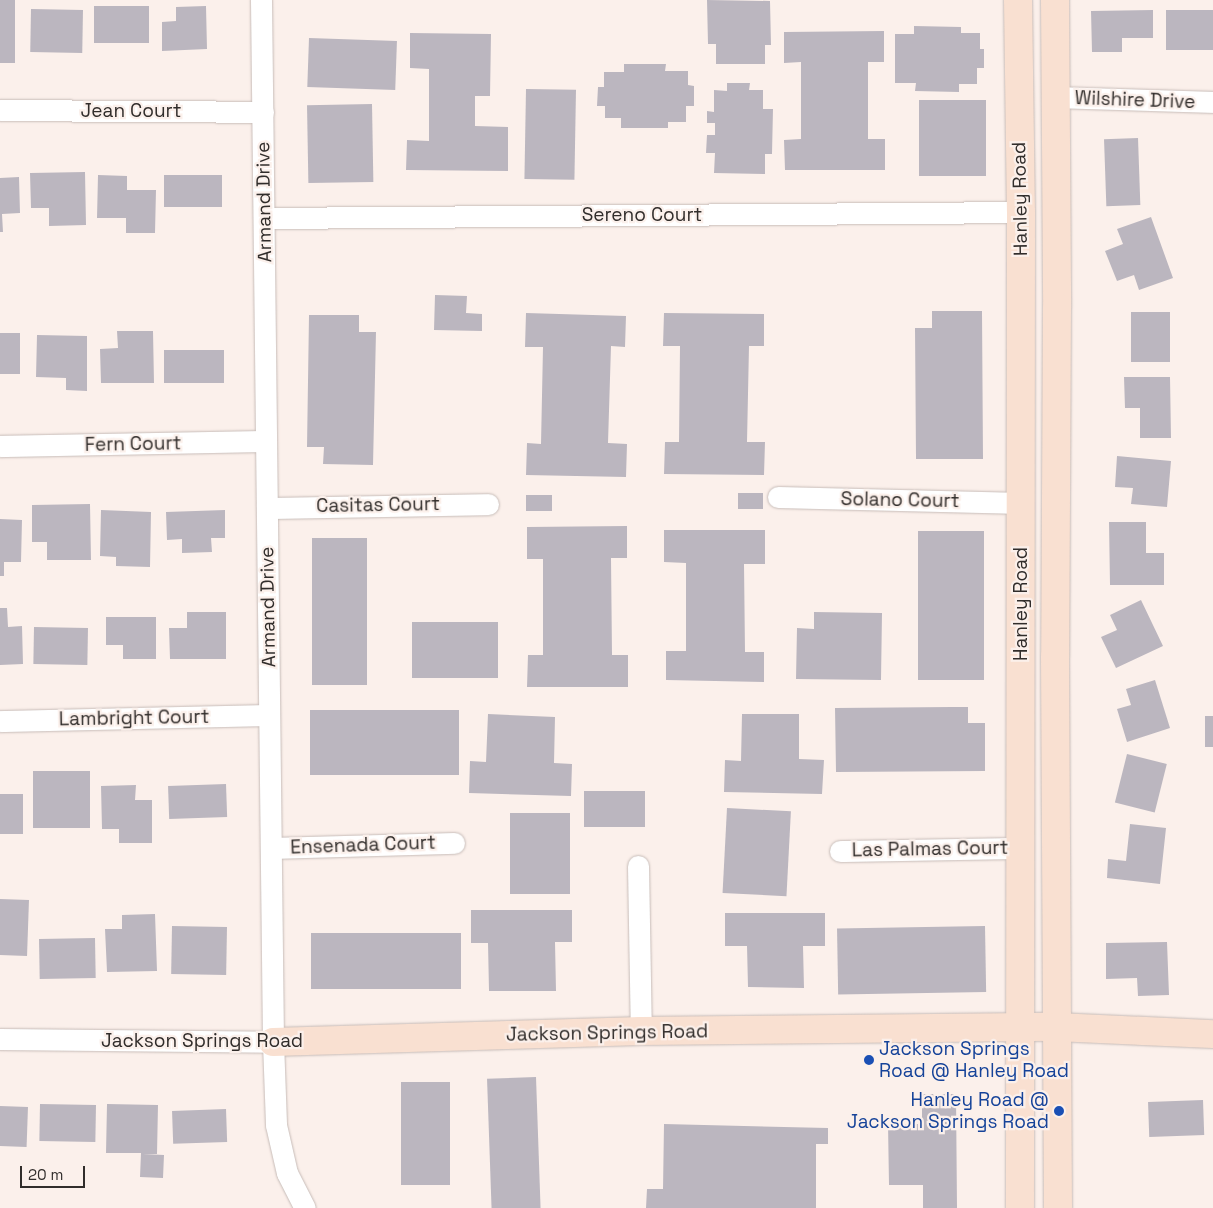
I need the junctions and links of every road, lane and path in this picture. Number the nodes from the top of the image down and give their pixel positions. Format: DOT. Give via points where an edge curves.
graph roads {
  1 [pos="261,0"];
  2 [pos="1018,0"];
  3 [pos="1055,0"];
  4 [pos="1056,97"];
  5 [pos="1213,102"];
  6 [pos="0,110"];
  7 [pos="263,112"];
  8 [pos="1021,212"];
  9 [pos="264,218"];
  10 [pos="266,441"];
  11 [pos="0,446"];
  12 [pos="1056,452"];
  13 [pos="778,497"];
  14 [pos="488,504"];
  15 [pos="1022,504"];
  16 [pos="267,508"];
  17 [pos="1055,592"];
  18 [pos="269,715"];
  19 [pos="0,721"];
  20 [pos="454,843"];
  21 [pos="272,848"];
  22 [pos="1020,848"];
  23 [pos="840,851"];
  24 [pos="638,866"];
  25 [pos="1056,1027"];
  26 [pos="1019,1028"];
  27 [pos="641,1031"];
  28 [pos="1213,1034"];
  29 [pos="0,1039"];
  30 [pos="273,1042"];
  31 [pos="305,1208"];
  32 [pos="1020,1208"];
  33 [pos="1058,1208"];
  1 -- 7 [label="street, Armand Drive"];
  2 -- 8 [label="main road, Hanley Road"];
  3 -- 4 [label="main road, Hanley Road"];
  4 -- 5 [label="street, Wilshire Drive"];
  4 -- 12 [label="main road, Hanley Road"];
  6 -- 7 [label="street, Jean Court"];
  7 -- 9 [label="street, Armand Drive"];
  8 -- 9 [label="street, Sereno Court"];
  8 -- 15 [label="main road, Hanley Road"];
  9 -- 10 [label="street, Armand Drive"];
  10 -- 11 [label="street, Fern Court"];
  10 -- 16 [label="street, Armand Drive"];
  12 -- 15 [label="main road"];
  12 -- 17 [label="main road, Hanley Road"];
  13 -- 15 [label="street, Solano Court"];
  14 -- 16 [label="street, Casitas Court"];
  15 -- 17 [label="main road" via="1040,535"];
  15 -- 22 [label="main road, Hanley Road"];
  16 -- 18 [label="street, Armand Drive"];
  17 -- 25 [label="main road, Hanley Road"];
  18 -- 19 [label="street, Lambright Court"];
  18 -- 21 [label="street, Armand Drive"];
  20 -- 21 [label="street, Ensenada Court"];
  21 -- 30 [label="street, Armand Drive"];
  22 -- 23 [label="street, Las Palmas Court"];
  22 -- 26 [label="main road, Hanley Road"];
  24 -- 27 [label="street"];
  25 -- 26 [label="main road, Jackson Springs Road"];
  25 -- 28 [label="main road, Jackson Springs Road"];
  25 -- 33 [label="main road, Hanley Road"];
  26 -- 27 [label="main road, Jackson Springs Road"];
  26 -- 32 [label="main road, Hanley Road"];
  27 -- 30 [label="main road, Jackson Springs Road"];
  29 -- 30 [label="street, Jackson Springs Road"];
  30 -- 31 [label="street, Armand Drive" via="276,1125 287,1173"];
}
